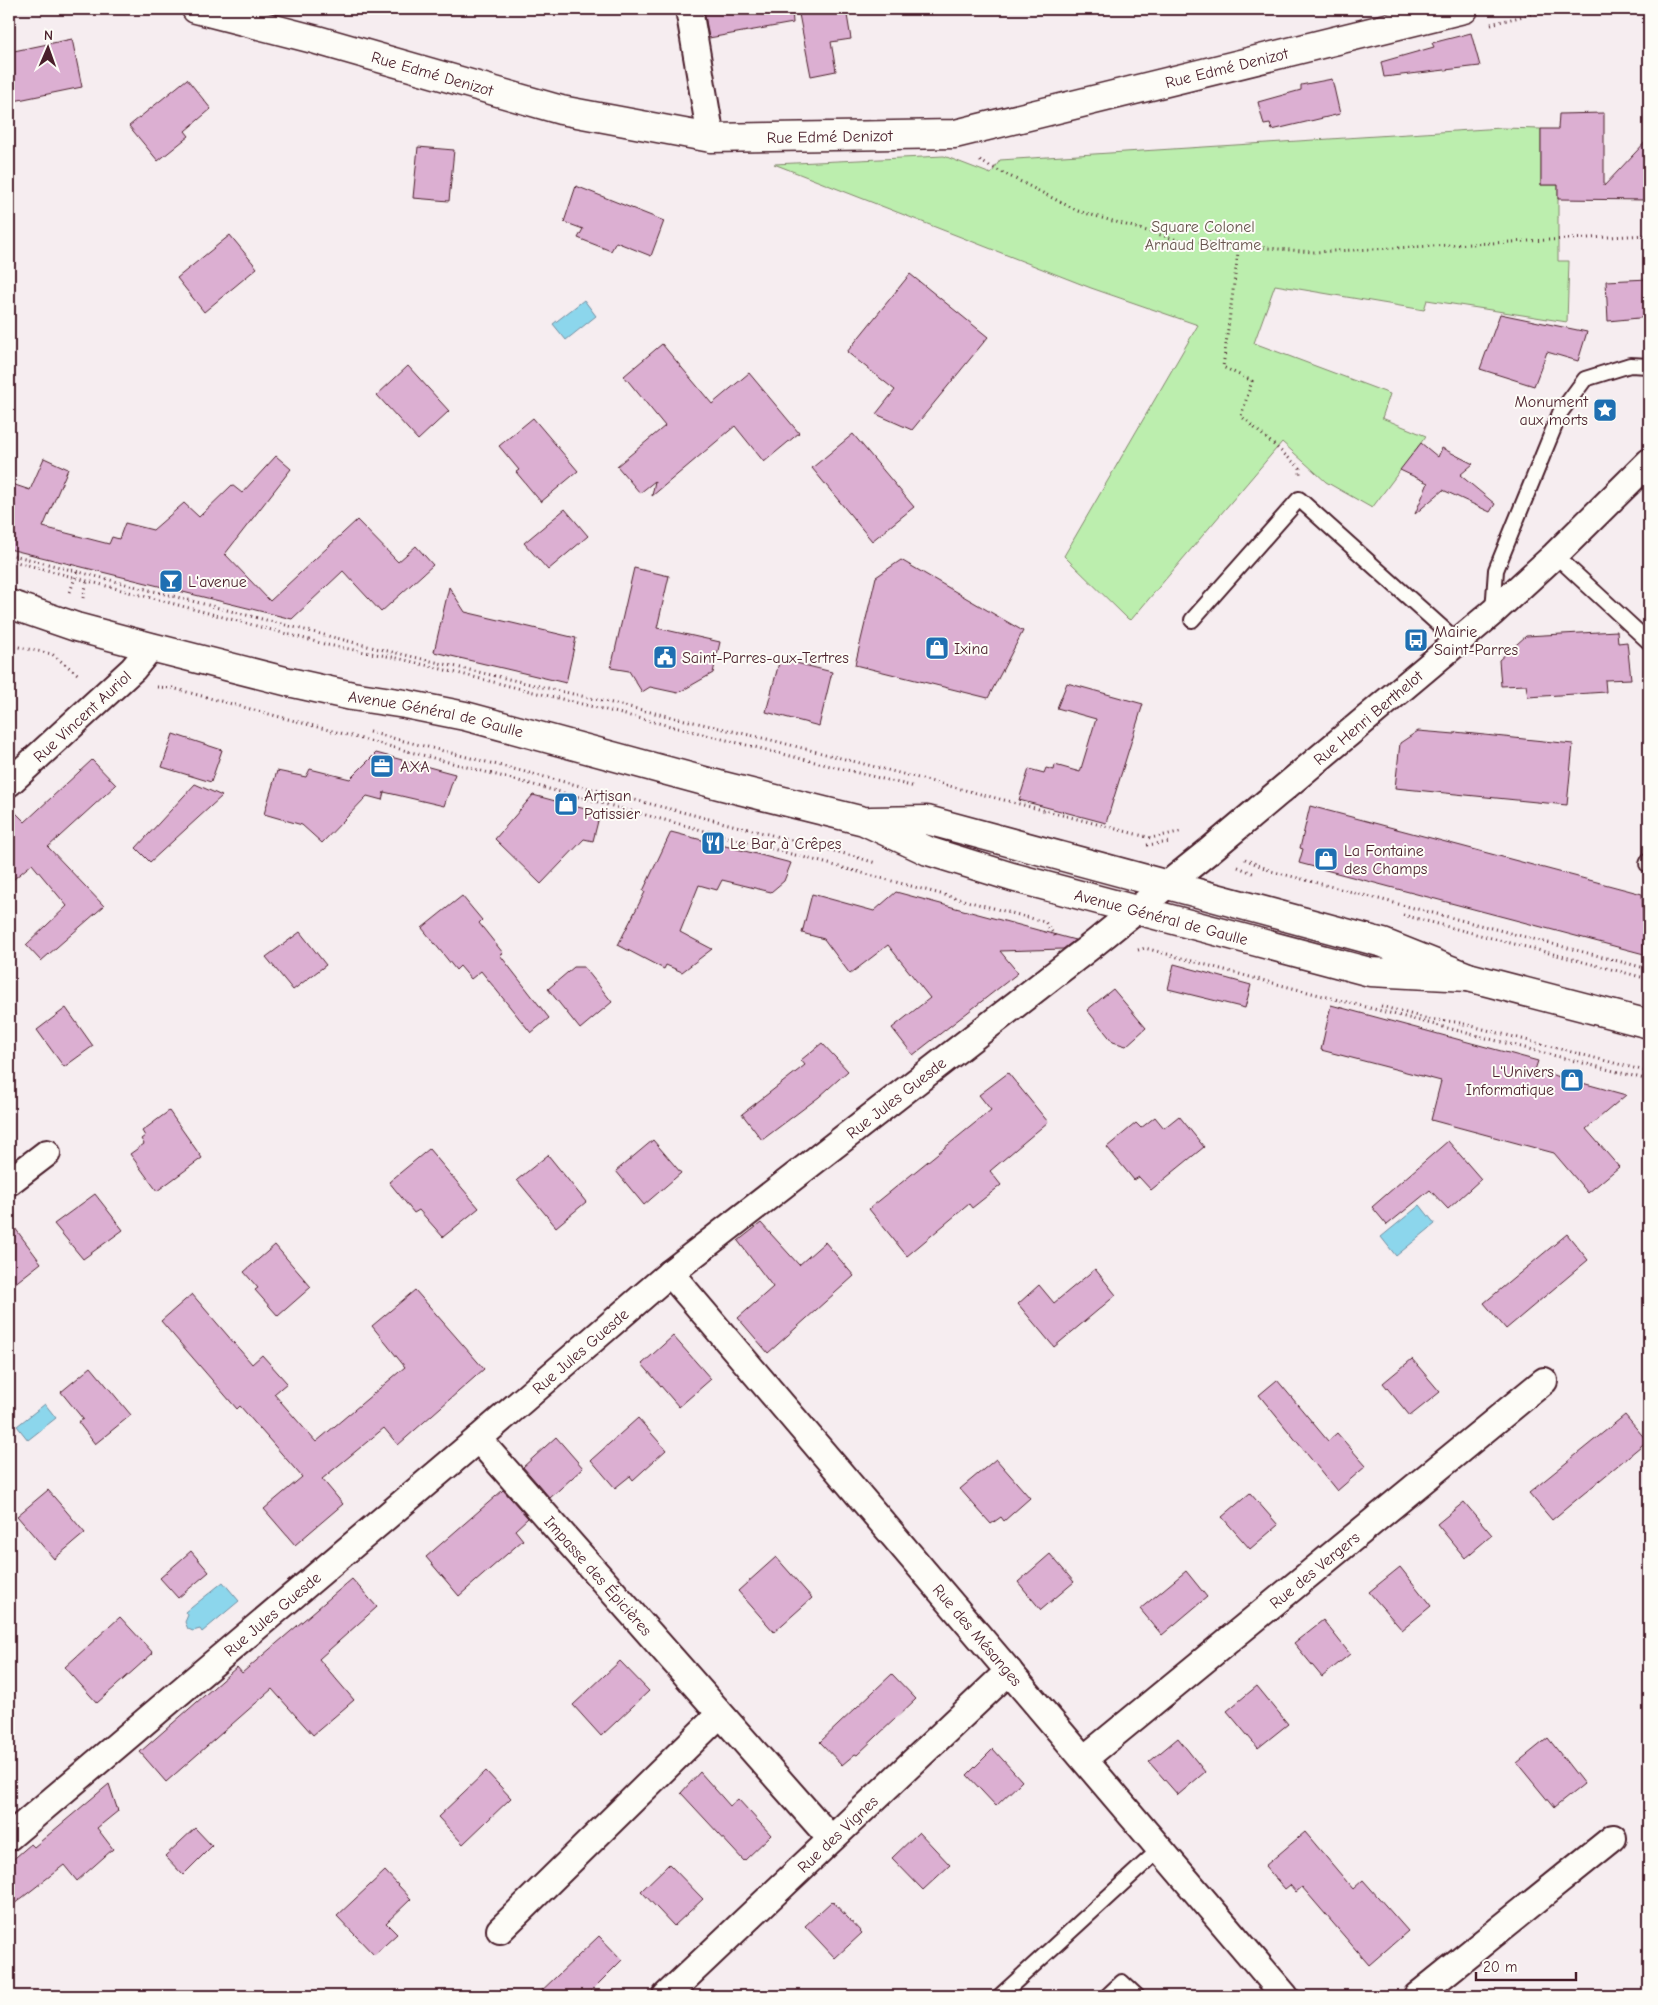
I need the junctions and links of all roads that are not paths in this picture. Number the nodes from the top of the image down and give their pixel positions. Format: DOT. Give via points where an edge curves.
graph roads {
  1 [pos="196,9"];
  2 [pos="689,9"];
  3 [pos="1464,9"];
  4 [pos="711,138"];
  5 [pos="1649,366"];
  6 [pos="1649,462"];
  7 [pos="1555,555"];
  8 [pos="9,604"];
  9 [pos="1493,612"];
  10 [pos="1192,620"];
  11 [pos="1458,642"];
  12 [pos="1649,642"];
  13 [pos="151,647"];
  14 [pos="9,783"];
  15 [pos="864,821"];
  16 [pos="1168,885"];
  17 [pos="1137,910"];
  18 [pos="1468,977"];
  19 [pos="1649,1024"];
  20 [pos="47,1154"];
  21 [pos="9,1182"];
  22 [pos="670,1273"];
  23 [pos="1544,1381"];
  24 [pos="478,1439"];
  25 [pos="1008,1671"];
  26 [pos="720,1714"];
  27 [pos="1084,1759"];
  28 [pos="9,1837"];
  29 [pos="1613,1838"];
  30 [pos="831,1839"];
  31 [pos="1160,1849"];
  32 [pos="500,1930"];
  33 [pos="666,1996"];
  34 [pos="1000,1996"];
  35 [pos="1107,1996"];
  36 [pos="1137,1996"];
  37 [pos="1285,1996"];
  38 [pos="1417,1996"];
  1 -- 4 [label="main road, Rue Edmé Denizot" via="561,110"];
  2 -- 4 [label="street"];
  3 -- 4 [label="main road, Rue Edmé Denizot" via="955,134"];
  5 -- 9 [label="lane" via="1630,365 1585,379 1560,413 1496,570"];
  6 -- 7 [label="street, Rue Henri Berthelot"];
  7 -- 9 [label="street, Rue Henri Berthelot"];
  7 -- 12 [label="lane"];
  8 -- 13 [label="main road, Avenue Général de Gaulle" via="76,627"];
  9 -- 11 [label="street, Rue Henri Berthelot"];
  10 -- 11 [label="lane" via="1299,499"];
  11 -- 16 [label="street, Rue Henri Berthelot"];
  13 -- 14 [label="street, Rue Vincent Auriol" via="132,669"];
  13 -- 15 [label="main road, Avenue Général de Gaulle" via="352,696 465,716"];
  15 -- 16 [label="main road, Avenue Général de Gaulle" via="927,820"];
  15 -- 17 [label="main road, Avenue Général de Gaulle" via="928,851"];
  16 -- 17 [label="street, Rue Jules Guesde"];
  16 -- 18 [label="main road, Avenue Général de Gaulle" via="1382,943"];
  17 -- 18 [label="main road, Avenue Général de Gaulle" via="1370,972"];
  17 -- 22 [label="street, Rue Jules Guesde"];
  18 -- 19 [label="main road, Avenue Général de Gaulle"];
  20 -- 21 [label="street"];
  22 -- 24 [label="street, Rue Jules Guesde"];
  22 -- 25 [label="street, Rue des Mésanges"];
  23 -- 27 [label="street, Rue des Vergers"];
  24 -- 26 [label="street, Impasse des Épicières"];
  24 -- 28 [label="street, Rue Jules Guesde"];
  25 -- 27 [label="street, Rue des Mésanges"];
  25 -- 30 [label="street, Rue des Vignes"];
  26 -- 30 [label="street, Impasse des Épicières"];
  26 -- 32 [label="street"];
  27 -- 31 [label="street, Rue des Mésanges"];
  29 -- 38 [label="street"];
  30 -- 33 [label="street, Rue des Vignes"];
  31 -- 34 [label="lane"];
  31 -- 37 [label="street, Rue des Mésanges"];
  35 -- 36 [label="lane" via="1122,1982"];
}
